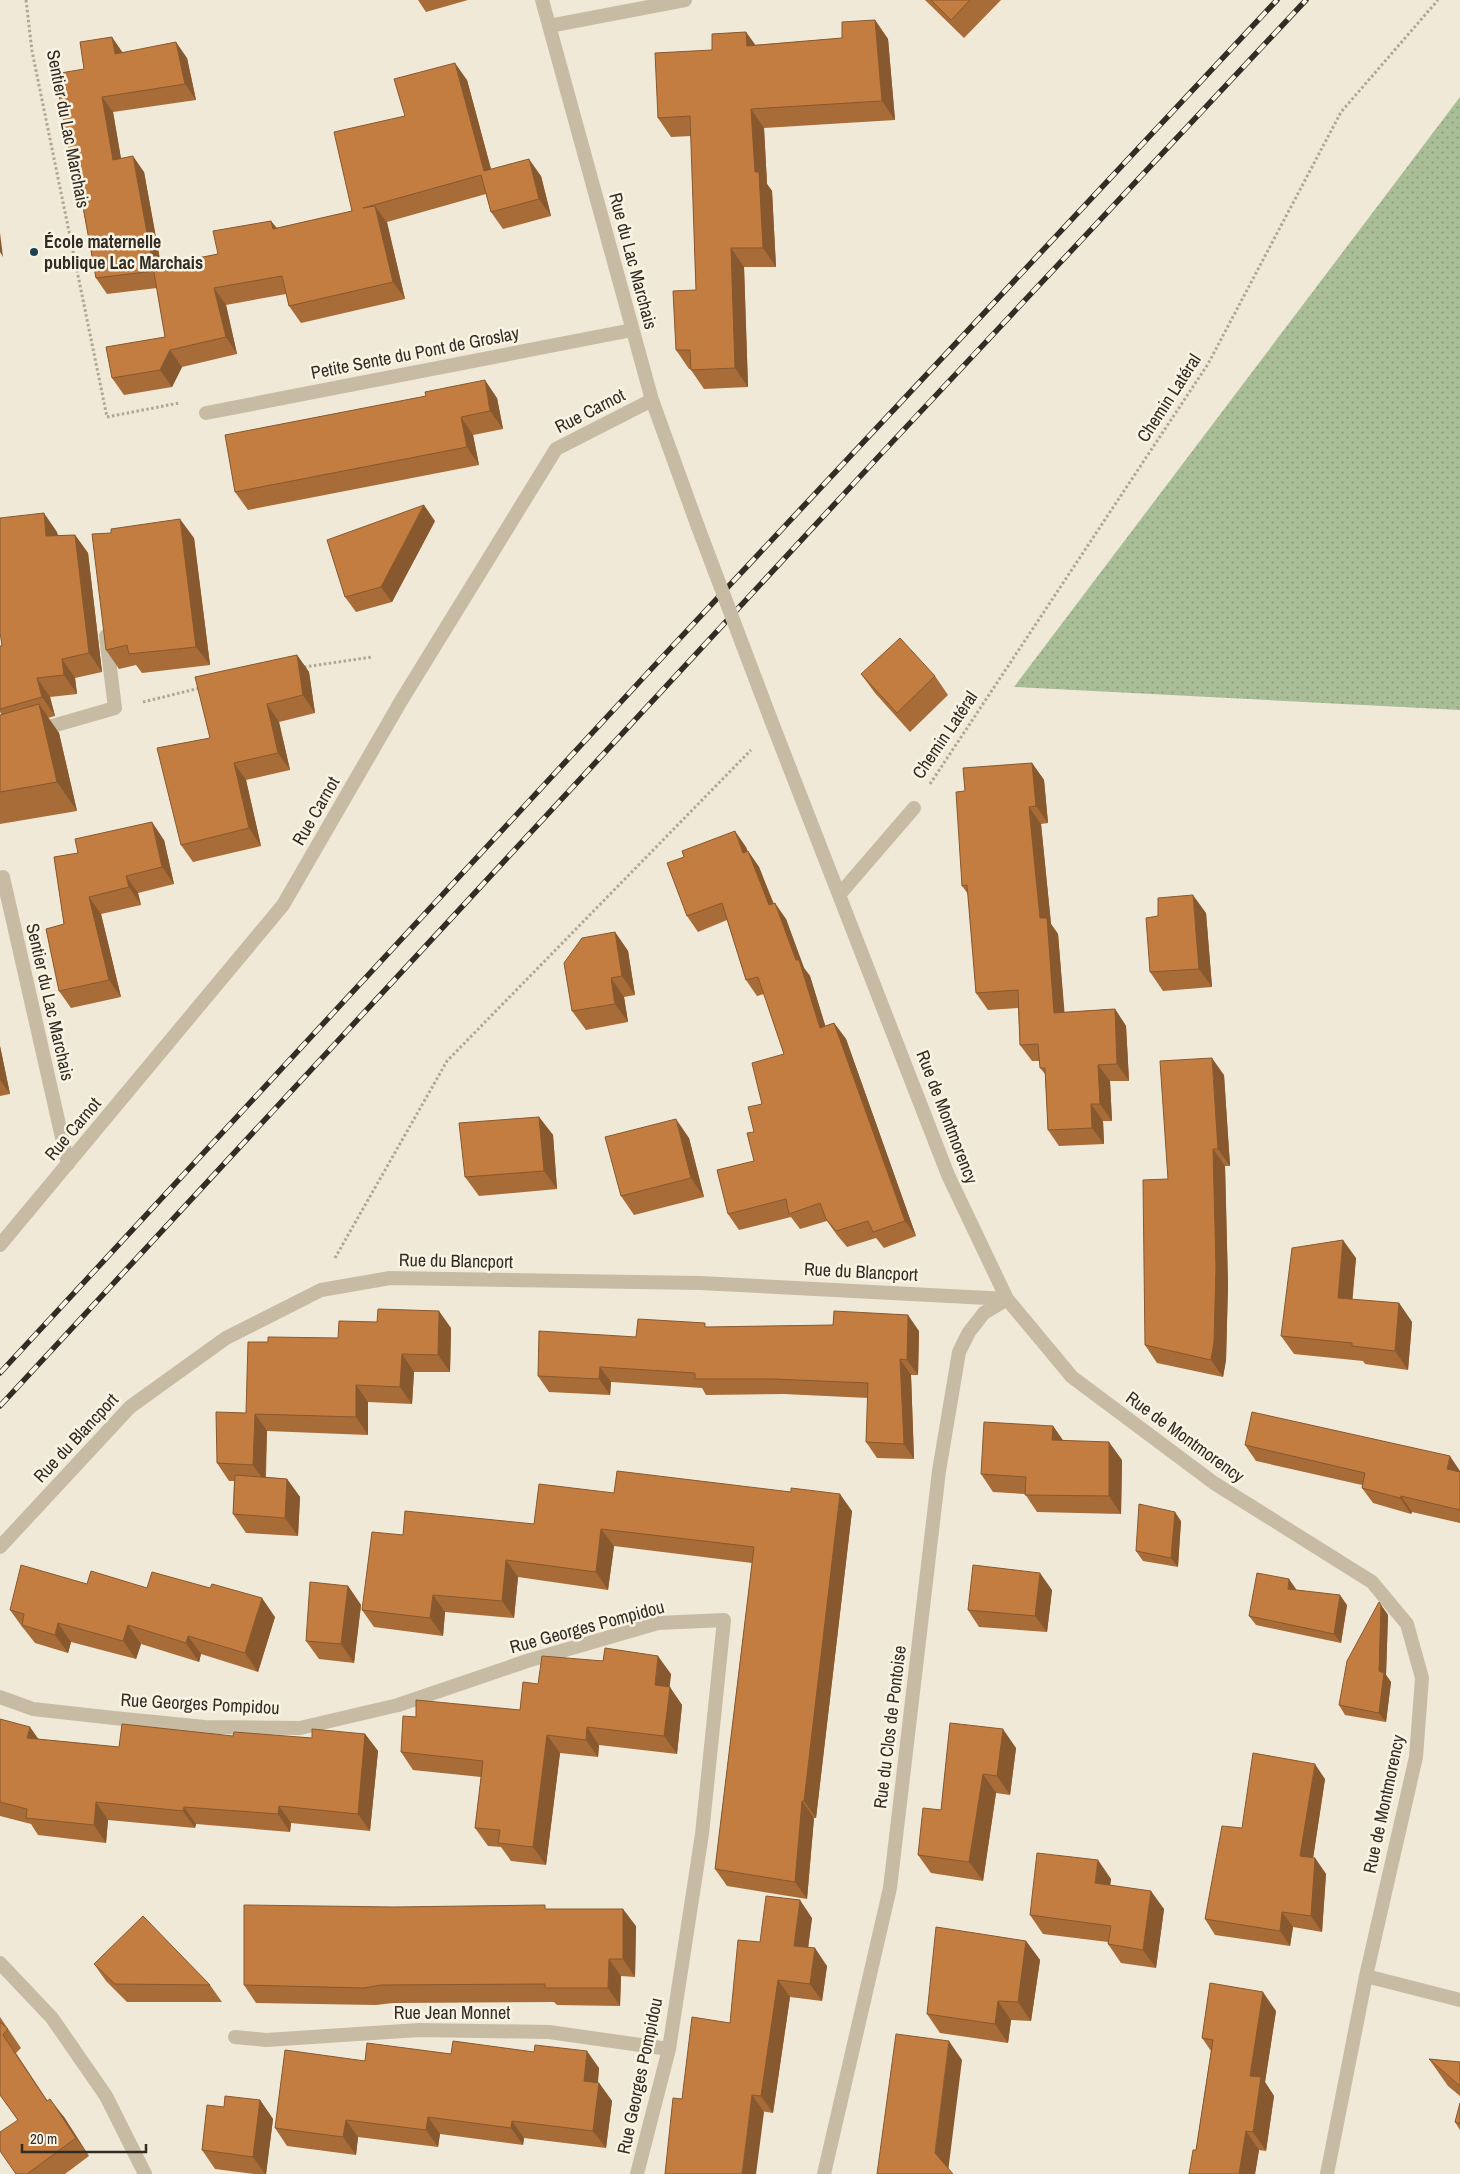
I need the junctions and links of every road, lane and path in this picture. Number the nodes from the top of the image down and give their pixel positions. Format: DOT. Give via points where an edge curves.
graph roads {
  1 [pos="26,0"];
  2 [pos="542,0"];
  3 [pos="685,0"];
  4 [pos="1438,0"];
  5 [pos="549,26"];
  6 [pos="632,330"];
  7 [pos="652,400"];
  8 [pos="206,413"];
  9 [pos="105,624"];
  10 [pos="372,657"];
  11 [pos="296,668"];
  12 [pos="201,688"];
  13 [pos="115,708"];
  14 [pos="773,723"];
  15 [pos="0,741"];
  16 [pos="914,808"];
  17 [pos="3,877"];
  18 [pos="839,895"];
  19 [pos="68,1164"];
  20 [pos="0,1245"];
  21 [pos="329,1289"];
  22 [pos="1007,1299"];
  23 [pos="0,1547"];
  24 [pos="0,1697"];
  25 [pos="0,1963"];
  26 [pos="1366,1976"];
  27 [pos="1460,2000"];
  28 [pos="235,2037"];
  29 [pos="669,2049"];
  30 [pos="145,2174"];
  31 [pos="637,2174"];
  32 [pos="824,2174"];
  33 [pos="1328,2174"];
  1 -- 8 [label="path, Sentier du Lac Marchais" via="32,51 107,417 204,398"];
  2 -- 5 [label="street, Rue du Lac Marchais"];
  3 -- 5 [label="street"];
  4 -- 16 [label="path, Chemin Latéral" via="1342,112 1208,364"];
  5 -- 6 [label="street, Rue du Lac Marchais"];
  6 -- 7 [label="street, Rue du Lac Marchais"];
  6 -- 8 [label="street, Petite Sente du Pont de Groslay"];
  7 -- 14 [label="street, Rue du Lac Marchais, bridge"];
  7 -- 19 [label="street, Rue Carnot" via="556,449 402,701 283,905"];
  9 -- 13 [label="street"];
  10 -- 11 [label="path"];
  12 -- 13 [label="path"];
  13 -- 15 [label="street"];
  14 -- 18 [label="street, Rue de Montmorency"];
  14 -- 21 [label="path" via="447,1061 326,1274"];
  16 -- 18 [label="street"];
  17 -- 19 [label="street, Sentier du Lac Marchais"];
  18 -- 22 [label="street, Rue de Montmorency" via="948,1175"];
  19 -- 20 [label="street, Rue Carnot"];
  21 -- 22 [label="street, Rue du Blancport" via="390,1278 662,1282"];
  21 -- 23 [label="street, Rue du Blancport" via="321,1290 226,1338 130,1407"];
  22 -- 26 [label="street, Rue de Montmorency" via="1072,1377 1214,1483 1372,1582 1407,1624 1422,1678 1416,1757"];
  22 -- 32 [label="street, Rue du Clos de Pontoise" via="984,1313 959,1352 939,1471 890,1888"];
  24 -- 29 [label="street, Rue Georges Pompidou" via="33,1709 114,1718 205,1727 300,1728 398,1704 527,1661 658,1624 724,1620 702,1834"];
  25 -- 30 [label="street" via="52,2018 106,2096"];
  26 -- 27 [label="street"];
  26 -- 33 [label="street, Rue de Montmorency"];
  28 -- 29 [label="street, Rue Jean Monnet" via="266,2040 419,2030 548,2032"];
  29 -- 31 [label="street, Rue Georges Pompidou"];
}
